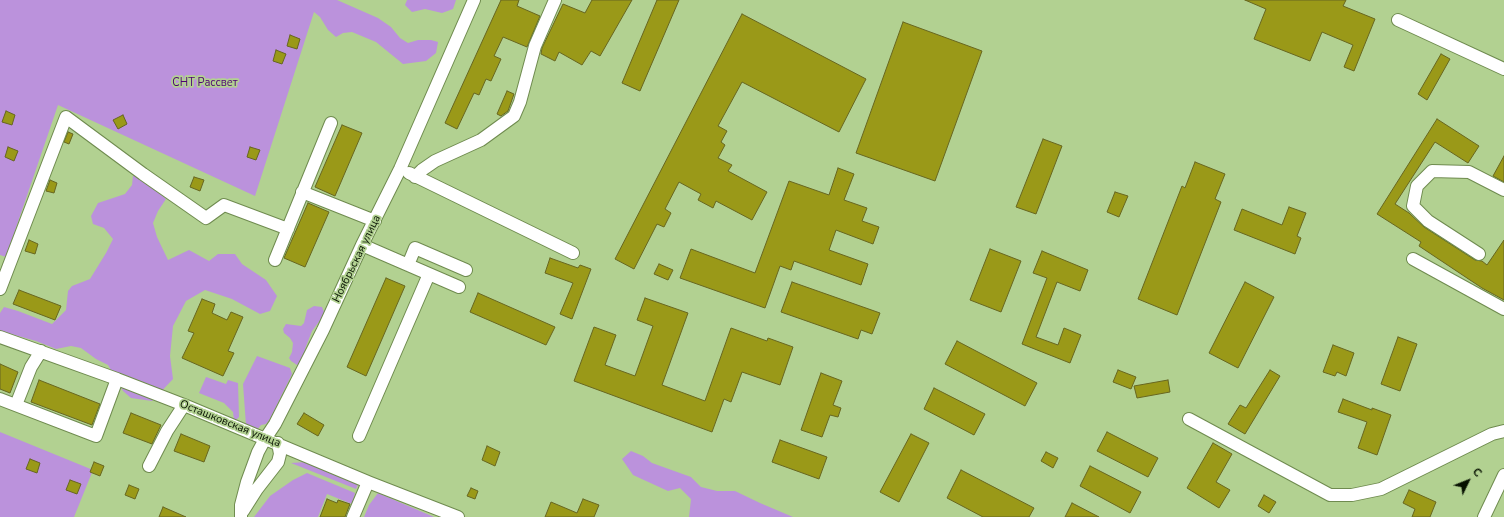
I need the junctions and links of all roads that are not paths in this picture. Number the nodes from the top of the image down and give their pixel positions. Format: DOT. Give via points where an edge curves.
graph roads {
  1 [pos="474,0"];
  2 [pos="555,0"];
  3 [pos="1398,20"];
  4 [pos="1504,69"];
  5 [pos="331,123"];
  6 [pos="400,169"];
  7 [pos="415,176"];
  8 [pos="1504,190"];
  9 [pos="302,192"];
  10 [pos="375,221"];
  11 [pos="288,229"];
  12 [pos="362,245"];
  13 [pos="573,253"];
  14 [pos="1479,254"];
  15 [pos="1413,259"];
  16 [pos="275,260"];
  17 [pos="408,265"];
  18 [pos="466,270"];
  19 [pos="429,274"];
  20 [pos="460,287"];
  21 [pos="0,289"];
  22 [pos="1504,309"];
  23 [pos="0,337"];
  24 [pos="41,351"];
  25 [pos="118,379"];
  26 [pos="0,399"];
  27 [pos="16,405"];
  28 [pos="184,405"];
  29 [pos="1188,419"];
  30 [pos="1504,432"];
  31 [pos="359,436"];
  32 [pos="265,439"];
  33 [pos="278,443"];
  34 [pos="149,466"];
  35 [pos="1504,475"];
  36 [pos="368,482"];
  37 [pos="241,516"];
  38 [pos="354,517"];
  39 [pos="458,517"];
  40 [pos="1484,517"];
  1 -- 6 [label="street, Ноябрьская улица"];
  2 -- 7 [label="street" via="535,46 514,116 481,140 435,161"];
  3 -- 4 [label="street"];
  5 -- 9 [label="street"];
  6 -- 7 [label="street"];
  6 -- 10 [label="street, Ноябрьская улица"];
  7 -- 13 [label="street"];
  8 -- 14 [label="street" via="1469,172 1432,171 1417,186 1413,206 1428,221"];
  9 -- 10 [label="street"];
  9 -- 11 [label="street"];
  10 -- 12 [label="street, Ноябрьская улица"];
  11 -- 16 [label="street"];
  11 -- 21 [label="street" via="224,205 206,218 66,117"];
  12 -- 17 [label="street"];
  12 -- 32 [label="street, Ноябрьская улица" via="316,344"];
  15 -- 22 [label="street"];
  17 -- 18 [label="street" via="415,248"];
  17 -- 19 [label="street"];
  19 -- 20 [label="street"];
  19 -- 31 [label="street"];
  23 -- 24 [label="street, Осташковская улица"];
  24 -- 25 [label="street, Осташковская улица"];
  24 -- 27 [label="street" via="31,367"];
  25 -- 27 [label="street" via="96,436"];
  25 -- 28 [label="street, Осташковская улица"];
  26 -- 27 [label="street"];
  28 -- 32 [label="street, Осташковская улица"];
  28 -- 34 [label="street"];
  29 -- 30 [label="street" via="1330,495 1352,496 1381,489 1492,434"];
  32 -- 33 [label="street, Осташковская улица"];
  32 -- 37 [label="street, Ноябрьская улица" via="247,482"];
  33 -- 36 [label="street, Осташковская улица"];
  33 -- 37 [label="street" via="278,462"];
  35 -- 40 [label="street"];
  36 -- 38 [label="street"];
  36 -- 39 [label="street, Осташковская улица"];
}
